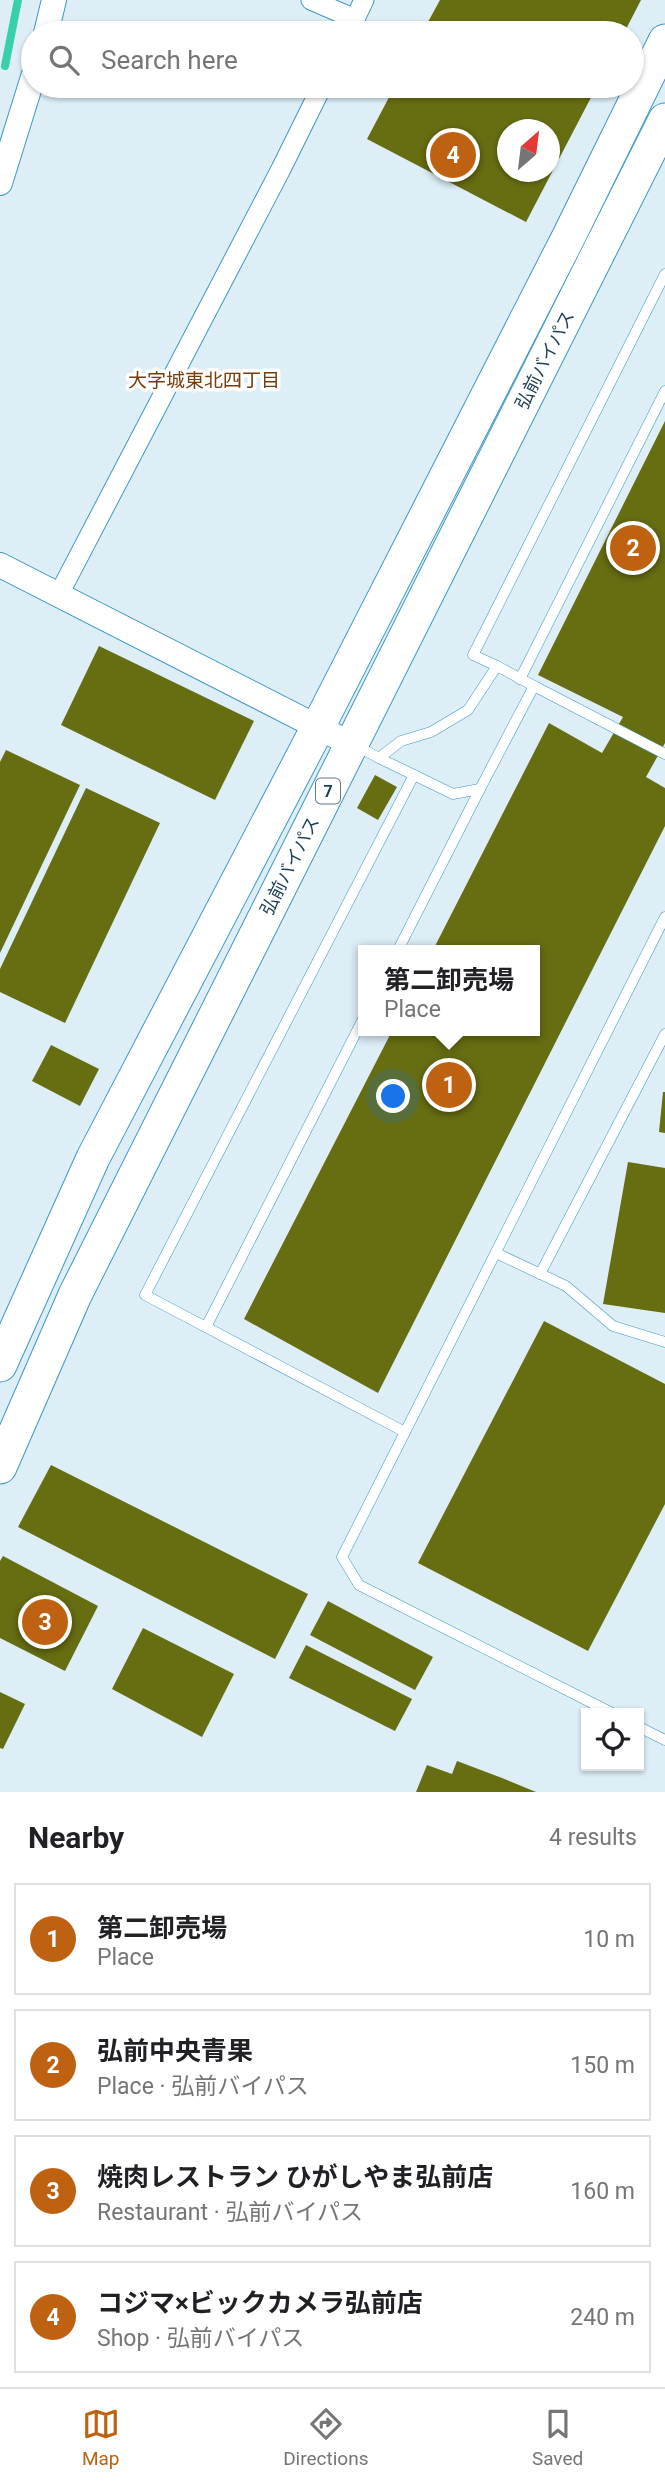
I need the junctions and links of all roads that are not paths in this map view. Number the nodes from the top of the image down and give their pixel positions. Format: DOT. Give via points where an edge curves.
graph roads {
  1 [pos="54,0"];
  2 [pos="310,0"];
  3 [pos="364,0"];
  4 [pos="49,21"];
  5 [pos="343,21"];
  6 [pos="354,21"];
  7 [pos="665,41"];
  8 [pos="644,84"];
  9 [pos="26,98"];
  10 [pos="316,98"];
  11 [pos="637,98"];
  12 [pos="665,120"];
  13 [pos="0,183"];
  14 [pos="665,274"];
  15 [pos="665,391"];
  16 [pos="0,565"];
  17 [pos="60,594"];
  18 [pos="496,666"];
  19 [pos="520,679"];
  20 [pos="534,686"];
  21 [pos="318,727"];
  22 [pos="365,751"];
  23 [pos="665,754"];
  24 [pos="414,775"];
  25 [pos="480,789"];
  26 [pos="665,917"];
  27 [pos="401,945"];
  28 [pos="358,1029"];
  29 [pos="665,1034"];
  30 [pos="496,1253"];
  31 [pos="540,1274"];
  32 [pos="206,1327"];
  33 [pos="665,1342"];
  34 [pos="0,1366"];
  35 [pos="405,1432"];
  36 [pos="0,1466"];
  37 [pos="602,1708"];
  38 [pos="644,1729"];
  39 [pos="665,1739"];
  1 -- 4 [label="street"];
  2 -- 5 [label="street"];
  3 -- 6 [label="street"];
  7 -- 8 [label="highway, 弘前バイパス / 7"];
  9 -- 13 [label="street"];
  10 -- 17 [label="street"];
  11 -- 21 [label="highway, 弘前バイパス / 7"];
  12 -- 22 [label="highway, 弘前バイパス / 7"];
  14 -- 18 [label="lane" via="473,655"];
  15 -- 19 [label="lane"];
  16 -- 17 [label="street"];
  17 -- 21 [label="street"];
  18 -- 19 [label="lane"];
  18 -- 22 [label="lane" via="468,710 431,732"];
  19 -- 20 [label="lane"];
  20 -- 23 [label="lane"];
  20 -- 25 [label="lane"];
  21 -- 22 [label="street"];
  21 -- 34 [label="highway, 弘前バイパス / 7" via="93,1158"];
  22 -- 24 [label="lane"];
  22 -- 36 [label="highway, 弘前バイパス / 7" via="75,1294"];
  24 -- 25 [label="lane" via="453,794"];
  24 -- 32 [label="lane" via="145,1295"];
  25 -- 27 [label="lane"];
  26 -- 30 [label="lane"];
  28 -- 32 [label="lane"];
  29 -- 31 [label="lane"];
  30 -- 31 [label="lane"];
  30 -- 35 [label="lane"];
  31 -- 33 [label="lane" via="566,1286 613,1326"];
  32 -- 35 [label="lane"];
  35 -- 37 [label="lane" via="342,1557 359,1585"];
  38 -- 39 [label="lane"];
}
